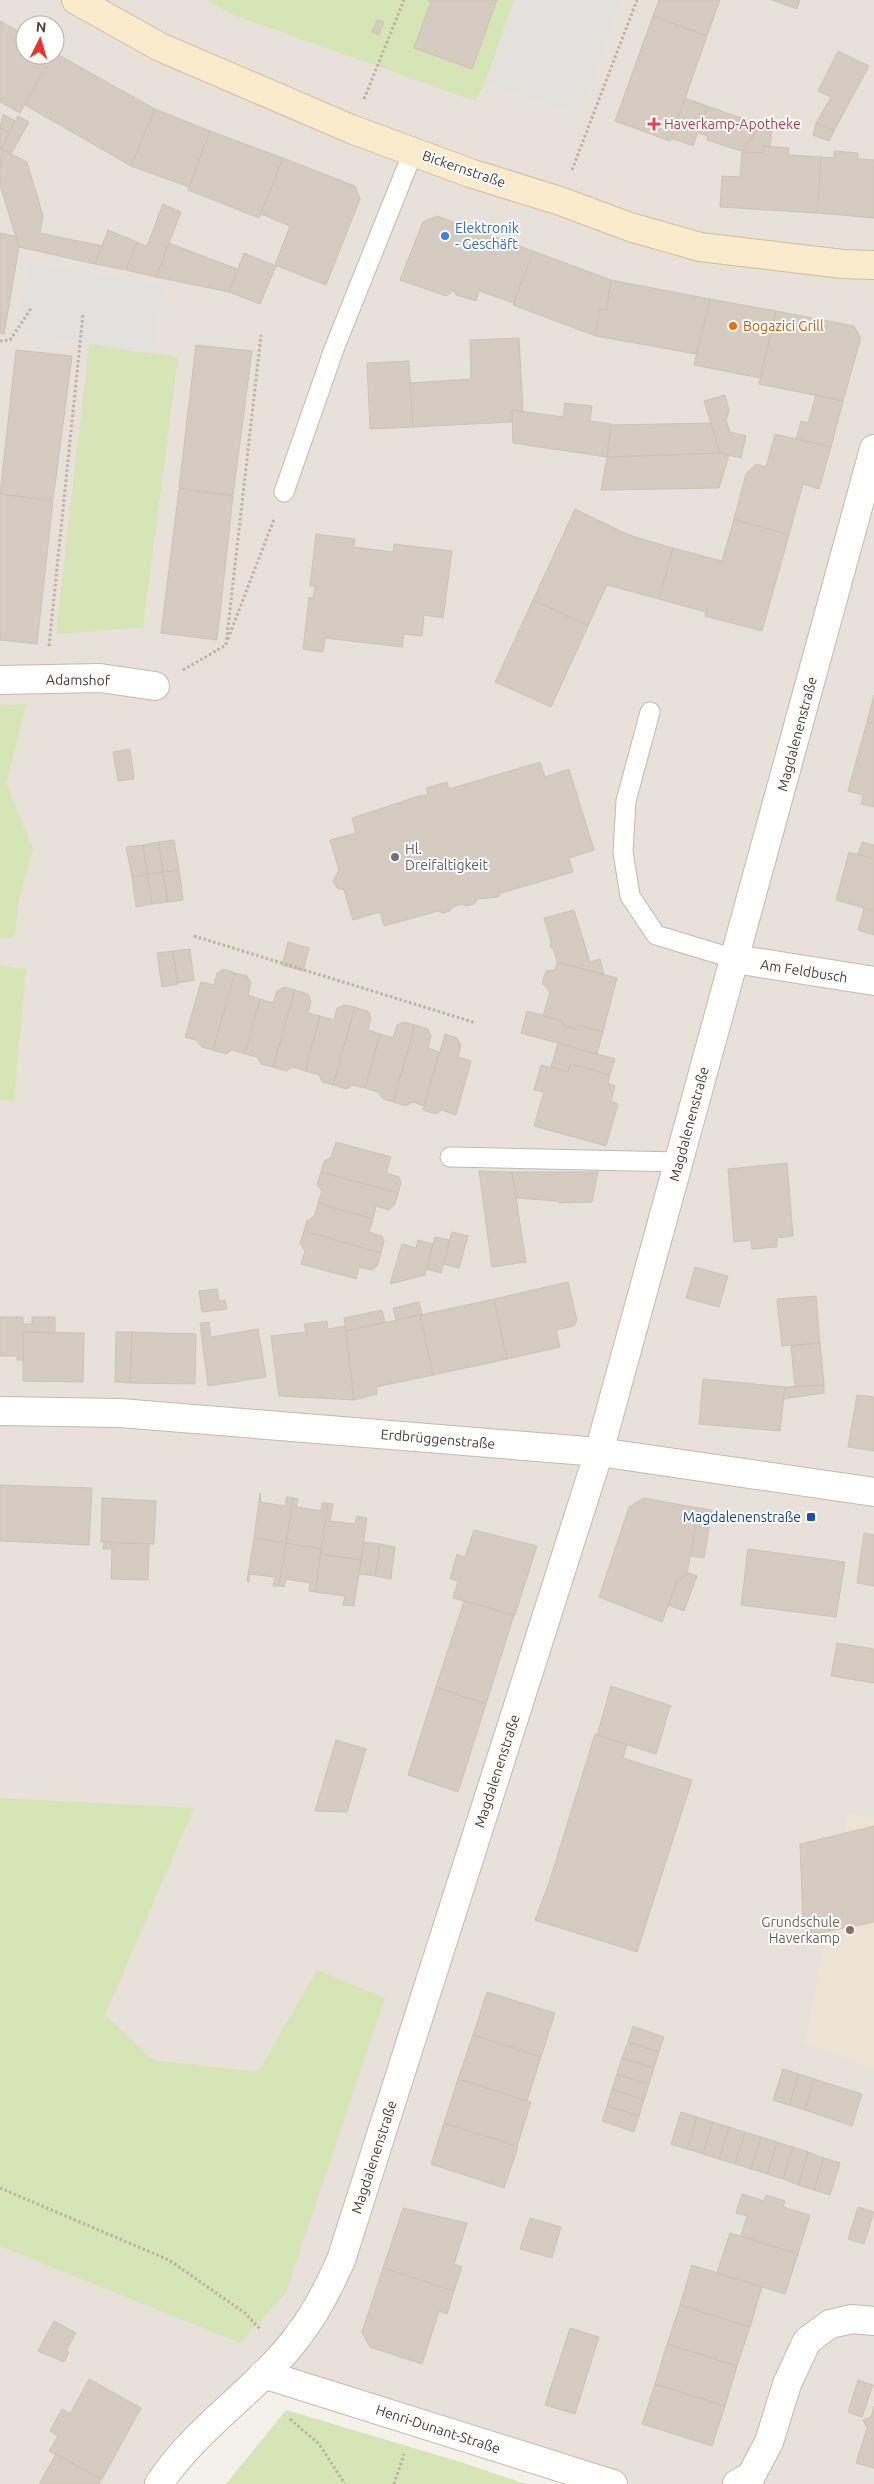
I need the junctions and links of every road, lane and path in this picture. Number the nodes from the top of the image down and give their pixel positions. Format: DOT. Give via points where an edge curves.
graph roads {
  1 [pos="76,0"];
  2 [pos="404,0"];
  3 [pos="637,0"];
  4 [pos="352,129"];
  5 [pos="414,152"];
  6 [pos="560,201"];
  7 [pos="874,265"];
  8 [pos="32,307"];
  9 [pos="83,314"];
  10 [pos="261,335"];
  11 [pos="0,341"];
  12 [pos="874,449"];
  13 [pos="244,487"];
  14 [pos="284,492"];
  15 [pos="226,645"];
  16 [pos="46,679"];
  17 [pos="0,680"];
  18 [pos="155,686"];
  19 [pos="650,712"];
  20 [pos="194,936"];
  21 [pos="735,959"];
  22 [pos="874,981"];
  23 [pos="476,1023"];
  24 [pos="450,1157"];
  25 [pos="679,1162"];
  26 [pos="0,1411"];
  27 [pos="599,1452"];
  28 [pos="874,1492"];
  29 [pos="0,2188"];
  30 [pos="874,2320"];
  31 [pos="283,2353"];
  32 [pos="263,2374"];
  33 [pos="159,2484"];
  34 [pos="345,2484"];
  35 [pos="613,2484"];
  36 [pos="737,2484"];
  1 -- 4 [label="street, Bickernstraße" via="160,47"];
  2 -- 4 [label="path"];
  3 -- 6 [label="path"];
  4 -- 5 [label="street, Bickernstraße"];
  5 -- 6 [label="street, Bickernstraße"];
  5 -- 14 [label="lane" via="334,349"];
  6 -- 7 [label="street, Bickernstraße" via="630,227 700,247"];
  8 -- 11 [label="path" via="10,340"];
  9 -- 16 [label="path"];
  10 -- 13 [label="path"];
  12 -- 21 [label="street, Magdalenenstraße"];
  13 -- 14 [label="path"];
  13 -- 15 [label="path"];
  14 -- 15 [label="path"];
  15 -- 18 [label="path"];
  16 -- 17 [label="street, Adamshof"];
  16 -- 18 [label="street, Adamshof" via="100,678"];
  19 -- 21 [label="lane" via="626,801 623,852 630,896 656,936"];
  20 -- 23 [label="path"];
  21 -- 22 [label="street, Am Feldbusch"];
  21 -- 25 [label="street, Magdalenenstraße"];
  24 -- 25 [label="lane"];
  25 -- 27 [label="street, Magdalenenstraße"];
  26 -- 27 [label="street, Erdbrüggenstraße" via="120,1413"];
  27 -- 28 [label="street, Erdbrüggenstraße"];
  27 -- 31 [label="street, Magdalenenstraße" via="341,2260 322,2300 298,2337"];
  29 -- 31 [label="path" via="169,2260 245,2313"];
  30 -- 36 [label="street" via="852,2319 830,2324 807,2342 787,2384 769,2442 750,2476"];
  31 -- 32 [label="street, Magdalenenstraße"];
  32 -- 33 [label="street, Magdalenenstraße" via="195,2438"];
  32 -- 34 [label="path" via="285,2415 319,2444"];
  32 -- 35 [label="street, Henri-Dunant-Straße"];
}
